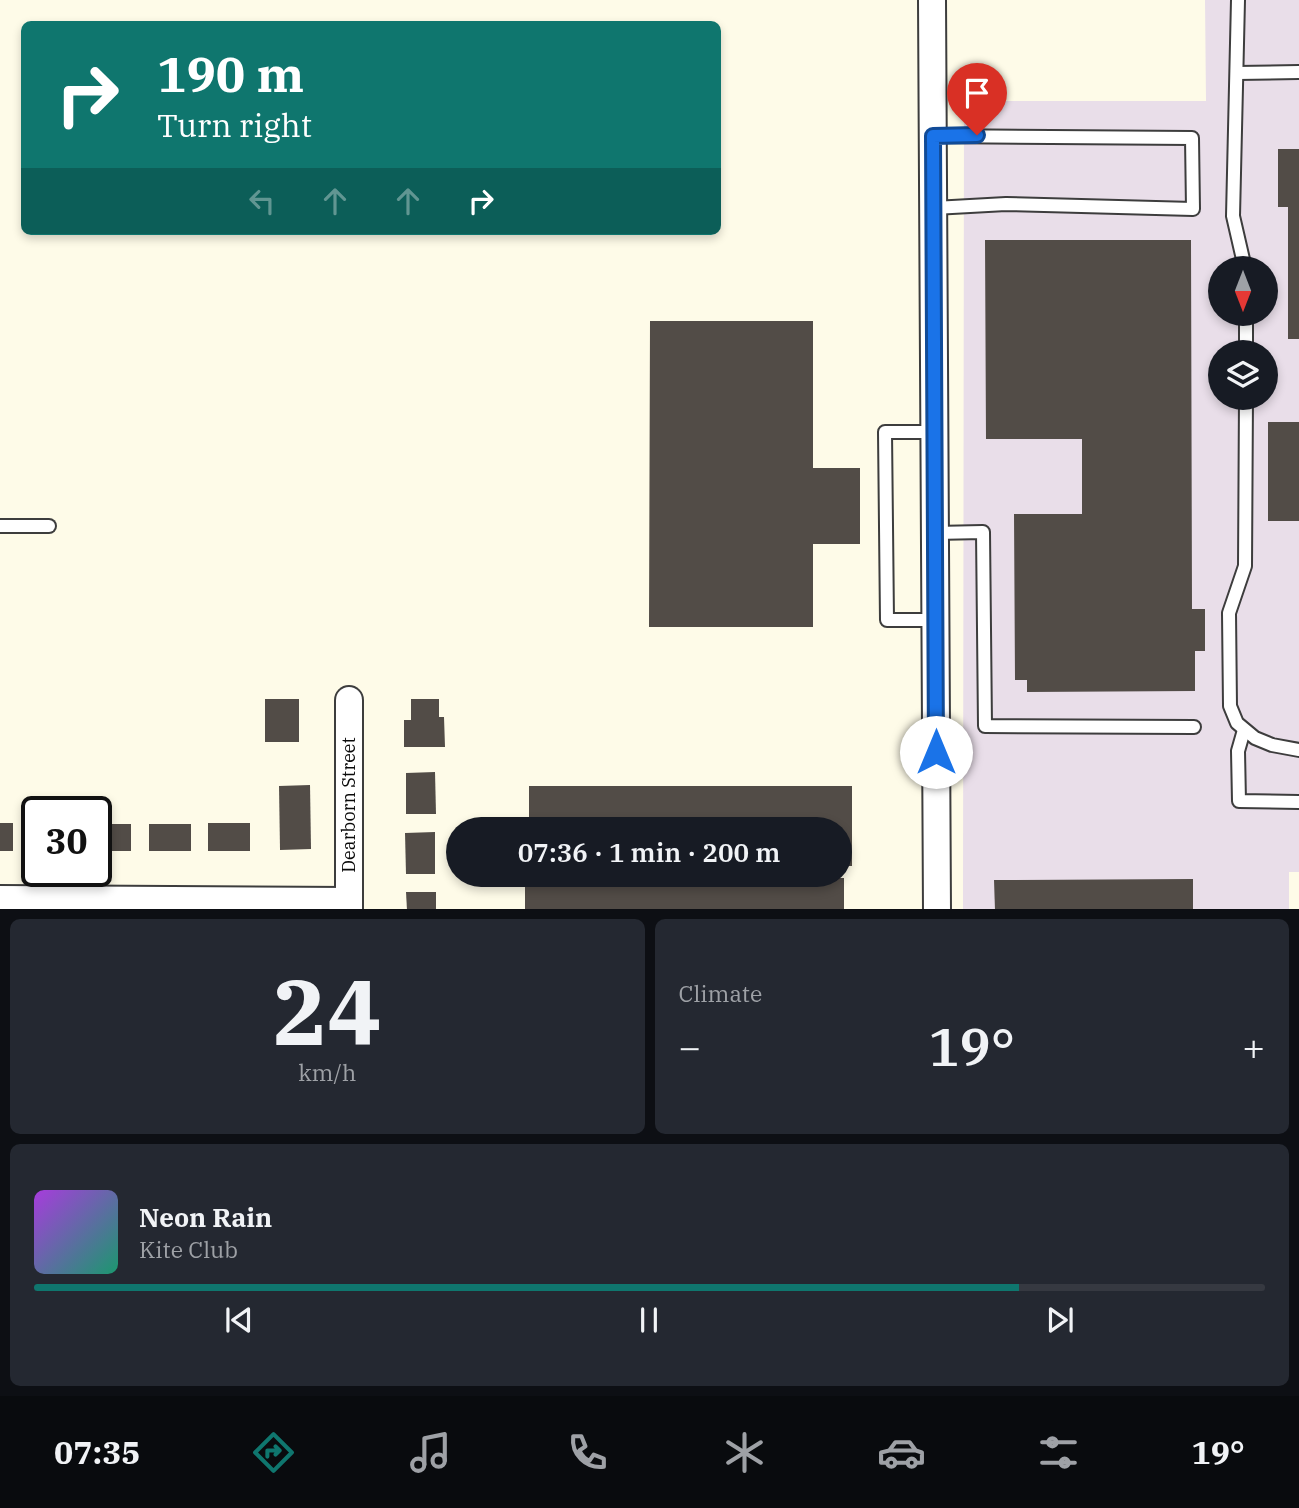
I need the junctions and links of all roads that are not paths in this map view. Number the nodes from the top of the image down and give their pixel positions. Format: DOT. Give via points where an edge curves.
graph roads {
  1 [pos="932,0"];
  2 [pos="1238,0"];
  3 [pos="1237,72"];
  4 [pos="1299,72"];
  5 [pos="933,136"];
  6 [pos="934,208"];
  7 [pos="1242,256"];
  8 [pos="1246,410"];
  9 [pos="935,432"];
  10 [pos="0,526"];
  11 [pos="49,527"];
  12 [pos="935,533"];
  13 [pos="936,620"];
  14 [pos="349,700"];
  15 [pos="1195,727"];
  16 [pos="1244,730"];
  17 [pos="1299,750"];
  18 [pos="1299,802"];
  19 [pos="0,899"];
  20 [pos="349,905"];
  21 [pos="937,909"];
  1 -- 5 [label="street"];
  2 -- 3 [label="lane"];
  3 -- 4 [label="lane"];
  3 -- 7 [label="lane" via="1233,216"];
  5 -- 6 [label="street"];
  5 -- 6 [label="lane" via="1192,138 1193,209 1006,204"];
  6 -- 9 [label="street"];
  8 -- 16 [label="lane" via="1245,566 1229,614 1230,706"];
  9 -- 12 [label="street"];
  9 -- 13 [label="lane" via="885,432 885,446 887,620"];
  10 -- 11 [label="lane"];
  12 -- 13 [label="street"];
  12 -- 15 [label="lane" via="983,532 985,726"];
  13 -- 21 [label="street"];
  14 -- 20 [label="street, Dearborn Street"];
  16 -- 17 [label="lane" via="1272,745"];
  16 -- 18 [label="lane" via="1238,751 1239,801"];
  19 -- 20 [label="street"];
}
